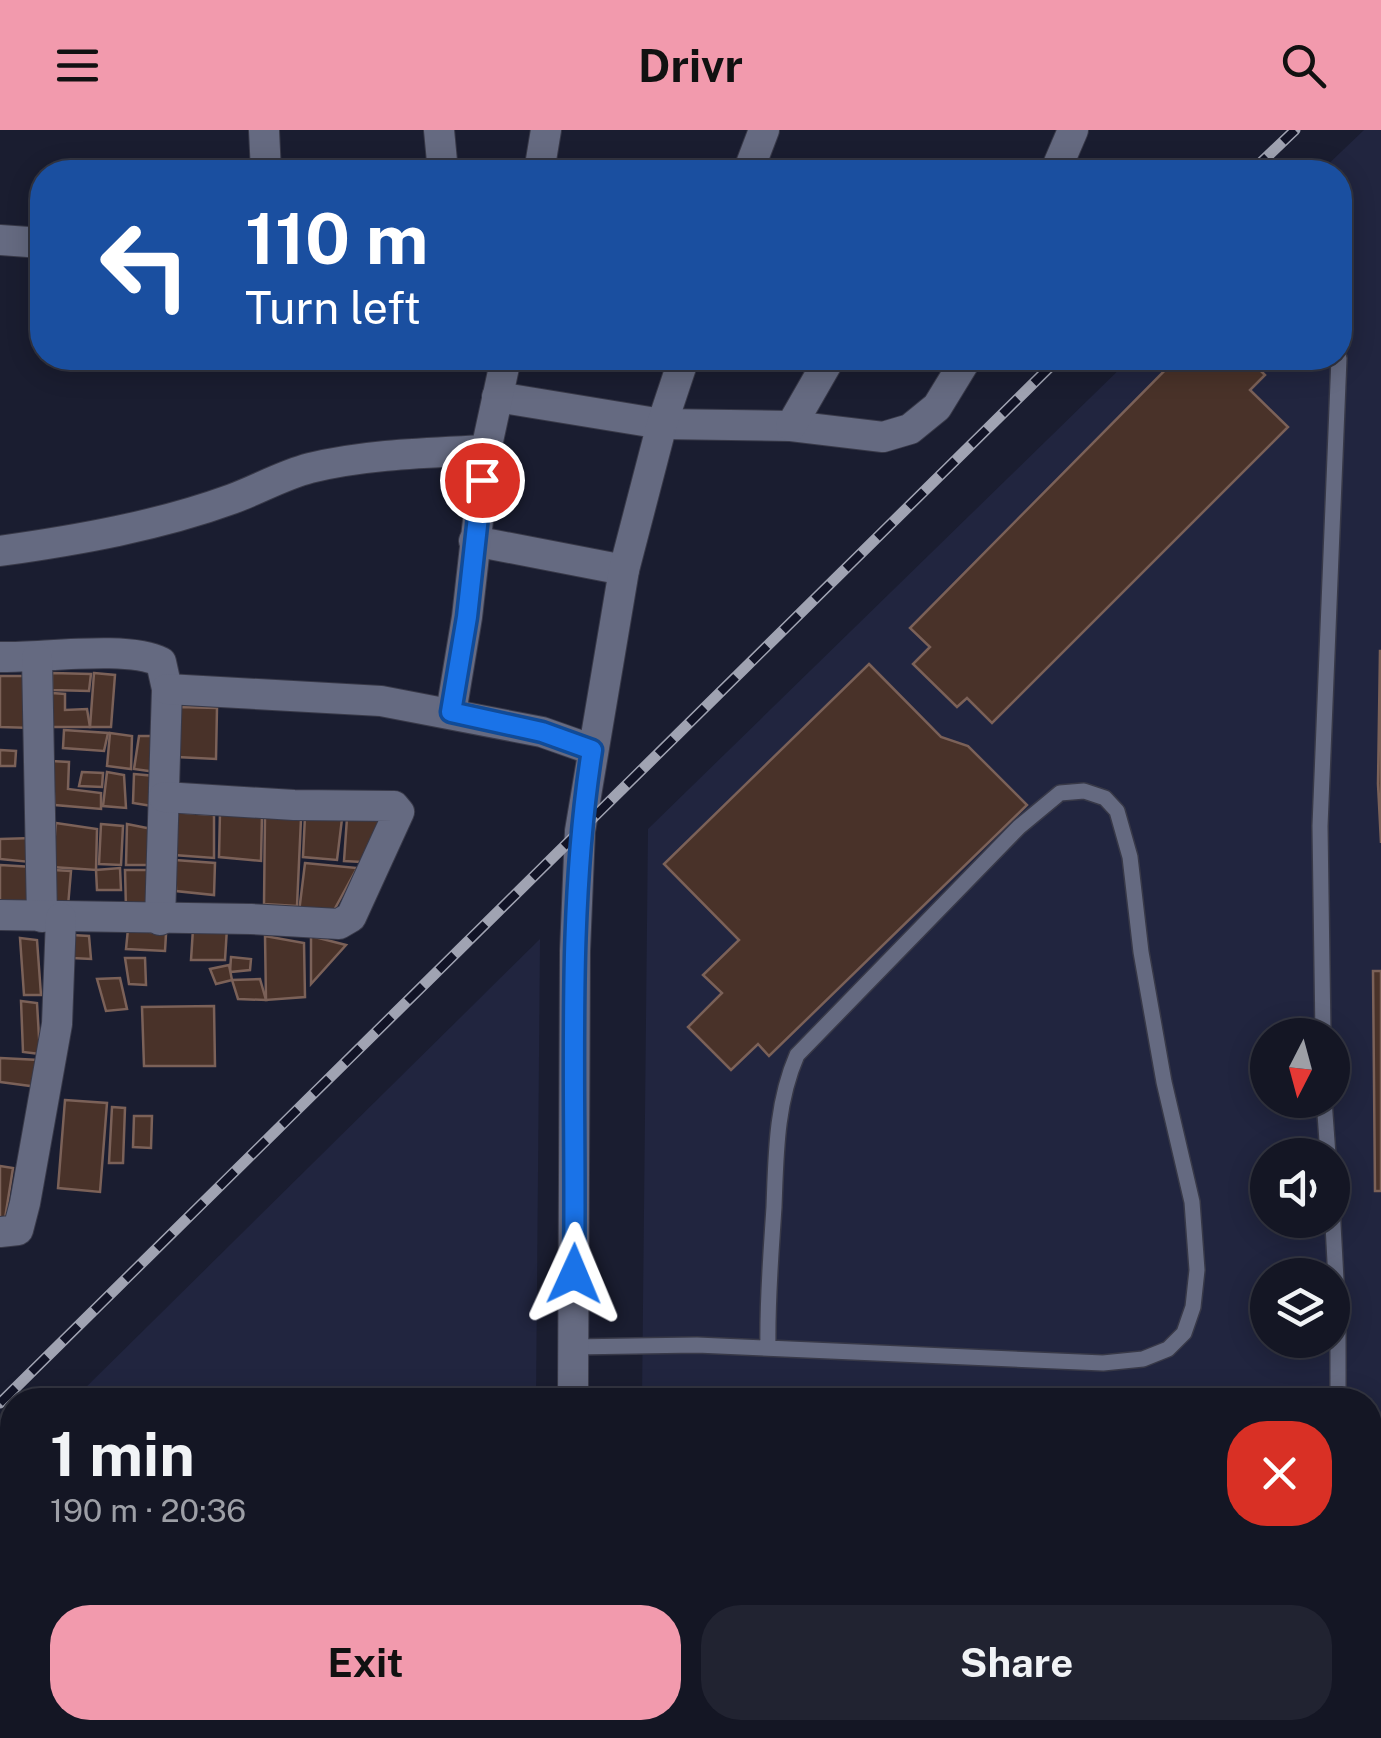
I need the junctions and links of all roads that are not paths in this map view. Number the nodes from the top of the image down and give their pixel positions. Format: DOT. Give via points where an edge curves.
graph roads {
  1 [pos="264,130"];
  2 [pos="439,130"];
  3 [pos="546,130"];
  4 [pos="764,130"];
  5 [pos="1073,130"];
  6 [pos="265,160"];
  7 [pos="441,160"];
  8 [pos="541,160"];
  9 [pos="753,160"];
  10 [pos="1060,160"];
  11 [pos="0,240"];
  12 [pos="30,242"];
  13 [pos="503,370"];
  14 [pos="680,370"];
  15 [pos="823,370"];
  16 [pos="960,370"];
  17 [pos="1339,370"];
  18 [pos="497,397"];
  19 [pos="662,424"];
  20 [pos="791,426"];
  21 [pos="486,450"];
  22 [pos="474,542"];
  23 [pos="0,552"];
  24 [pos="624,570"];
  25 [pos="0,657"];
  26 [pos="38,658"];
  27 [pos="167,689"];
  28 [pos="451,712"];
  29 [pos="592,750"];
  30 [pos="164,797"];
  31 [pos="0,915"];
  32 [pos="52,918"];
  33 [pos="160,920"];
  34 [pos="1322,1018"];
  35 [pos="0,1232"];
  36 [pos="1334,1238"];
  37 [pos="572,1347"];
  38 [pos="768,1347"];
  39 [pos="573,1388"];
  40 [pos="1338,1388"];
  1 -- 6 [label="street"];
  2 -- 7 [label="street"];
  3 -- 8 [label="street"];
  4 -- 9 [label="street"];
  5 -- 10 [label="street"];
  11 -- 12 [label="street"];
  13 -- 18 [label="street"];
  14 -- 19 [label="street"];
  15 -- 20 [label="street"];
  16 -- 20 [label="street" via="937,407 910,429 883,436"];
  17 -- 34 [label="lane" via="1320,826"];
  18 -- 19 [label="street"];
  18 -- 21 [label="street"];
  19 -- 20 [label="street"];
  19 -- 24 [label="street"];
  21 -- 22 [label="street"];
  21 -- 23 [label="street" via="346,460 158,520"];
  22 -- 24 [label="street"];
  22 -- 28 [label="street"];
  24 -- 29 [label="street"];
  25 -- 26 [label="street"];
  26 -- 27 [label="street" via="153,658 161,662"];
  26 -- 32 [label="street"];
  27 -- 28 [label="street" via="382,700"];
  27 -- 30 [label="street"];
  28 -- 29 [label="street"];
  29 -- 37 [label="street" via="580,831 575,950"];
  30 -- 33 [label="street"];
  30 -- 33 [label="street" via="394,806 399,812 351,916 340,924"];
  31 -- 32 [label="street"];
  32 -- 33 [label="street"];
  32 -- 35 [label="street" via="57,1024 18,1230"];
  36 -- 40 [label="lane"];
  37 -- 38 [label="lane"];
  37 -- 39 [label="street"];
  38 -- 38 [label="lane" via="1103,1362 1143,1359 1184,1333 1196,1270 1192,1202 1164,1082 1130,858 1117,812 1105,798 1084,791 1060,794 1018,827 798,1055 785,1083 776,1144"];
}
